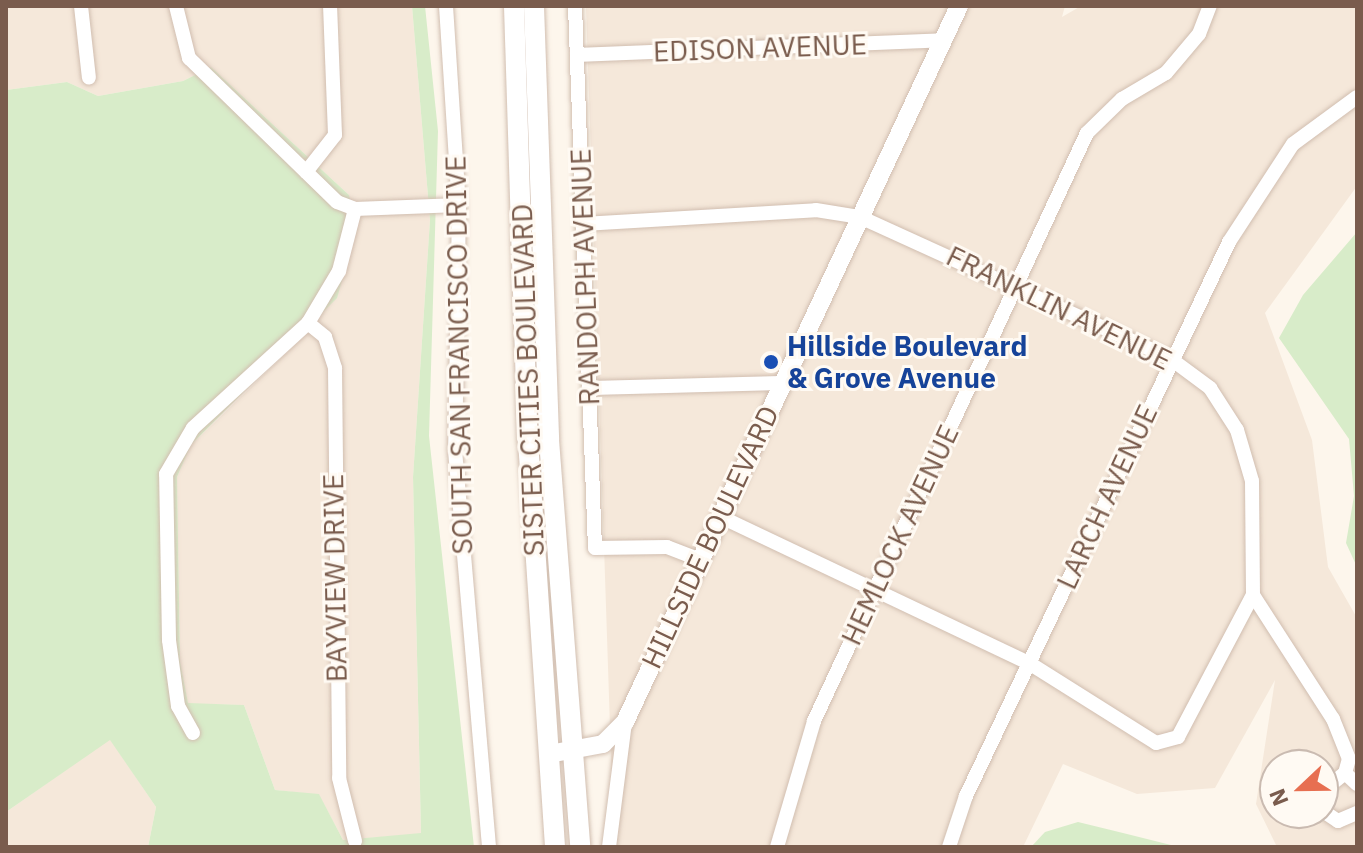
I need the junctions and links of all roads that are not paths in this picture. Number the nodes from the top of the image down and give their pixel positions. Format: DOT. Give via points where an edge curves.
graph roads {
  1 [pos="81,6"];
  2 [pos="176,6"];
  3 [pos="330,6"];
  4 [pos="446,6"];
  5 [pos="514,6"];
  6 [pos="534,6"];
  7 [pos="575,6"];
  8 [pos="959,6"];
  9 [pos="1210,6"];
  10 [pos="943,40"];
  11 [pos="577,55"];
  12 [pos="89,78"];
  13 [pos="1356,101"];
  14 [pos="306,172"];
  15 [pos="459,205"];
  16 [pos="355,209"];
  17 [pos="860,217"];
  18 [pos="583,224"];
  19 [pos="1016,287"];
  20 [pos="308,323"];
  21 [pos="1171,359"];
  22 [pos="783,383"];
  23 [pos="589,388"];
  24 [pos="719,516"];
  25 [pos="699,559"];
  26 [pos="875,590"];
  27 [pos="1253,595"];
  28 [pos="1029,663"];
  29 [pos="625,722"];
  30 [pos="193,733"];
  31 [pos="576,752"];
  32 [pos="549,754"];
  33 [pos="1345,773"];
  34 [pos="1339,778"];
  35 [pos="1357,784"];
  36 [pos="355,841"];
  37 [pos="489,847"];
  38 [pos="555,847"];
  39 [pos="580,847"];
  40 [pos="609,847"];
  41 [pos="777,847"];
  42 [pos="949,847"];
  1 -- 12 [label="street"];
  2 -- 14 [label="street" via="189,58"];
  3 -- 14 [label="street" via="335,135"];
  4 -- 15 [label="street, SOUTH SAN FRANCISCO DRIVE"];
  5 -- 32 [label="main road, SISTER CITIES BOULEVARD" via="528,440"];
  6 -- 31 [label="main road, SISTER CITIES BOULEVARD" via="549,440"];
  7 -- 11 [label="street, RANDOLPH AVENUE"];
  8 -- 10 [label="street, HILLSIDE BOULEVARD"];
  9 -- 19 [label="street, HEMLOCK AVENUE" via="1199,34 1166,73 1087,133"];
  10 -- 11 [label="street, EDISON AVENUE"];
  10 -- 17 [label="street, HILLSIDE BOULEVARD"];
  11 -- 18 [label="street, RANDOLPH AVENUE"];
  13 -- 21 [label="street, LARCH AVENUE" via="1293,144 1229,242"];
  14 -- 16 [label="street"];
  15 -- 16 [label="street"];
  15 -- 37 [label="street, SOUTH SAN FRANCISCO DRIVE" via="455,450"];
  16 -- 20 [label="street" via="339,271"];
  17 -- 18 [label="street, FRANKLIN AVENUE" via="816,210"];
  17 -- 19 [label="street, FRANKLIN AVENUE"];
  17 -- 22 [label="street, HILLSIDE BOULEVARD"];
  18 -- 23 [label="street, RANDOLPH AVENUE"];
  19 -- 21 [label="street, FRANKLIN AVENUE"];
  19 -- 26 [label="street, HEMLOCK AVENUE"];
  20 -- 30 [label="street" via="193,428 166,474 169,640 178,706"];
  20 -- 36 [label="street, BAYVIEW DRIVE" via="325,337 335,368 339,778"];
  21 -- 27 [label="street, FRANKLIN AVENUE" via="1210,388 1237,430 1252,481"];
  21 -- 28 [label="street, LARCH AVENUE"];
  22 -- 23 [label="street"];
  22 -- 24 [label="street, HILLSIDE BOULEVARD"];
  23 -- 25 [label="street, RANDOLPH AVENUE" via="595,548 667,547"];
  24 -- 25 [label="street, HILLSIDE BOULEVARD"];
  24 -- 26 [label="street"];
  25 -- 29 [label="street, HILLSIDE BOULEVARD"];
  26 -- 28 [label="street"];
  26 -- 41 [label="street, HEMLOCK AVENUE" via="799,758"];
  27 -- 28 [label="street" via="1178,737 1156,743"];
  27 -- 33 [label="street" via="1333,719 1349,759"];
  28 -- 42 [label="street, LARCH AVENUE"];
  29 -- 31 [label="street, HILLSIDE BOULEVARD" via="603,744"];
  29 -- 40 [label="street, HILLSIDE BOULEVARD"];
  31 -- 32 [label="street, HILLSIDE BOULEVARD"];
  31 -- 39 [label="main road"];
  32 -- 38 [label="main road"];
  33 -- 34 [label="street"];
  33 -- 35 [label="street"];
}
